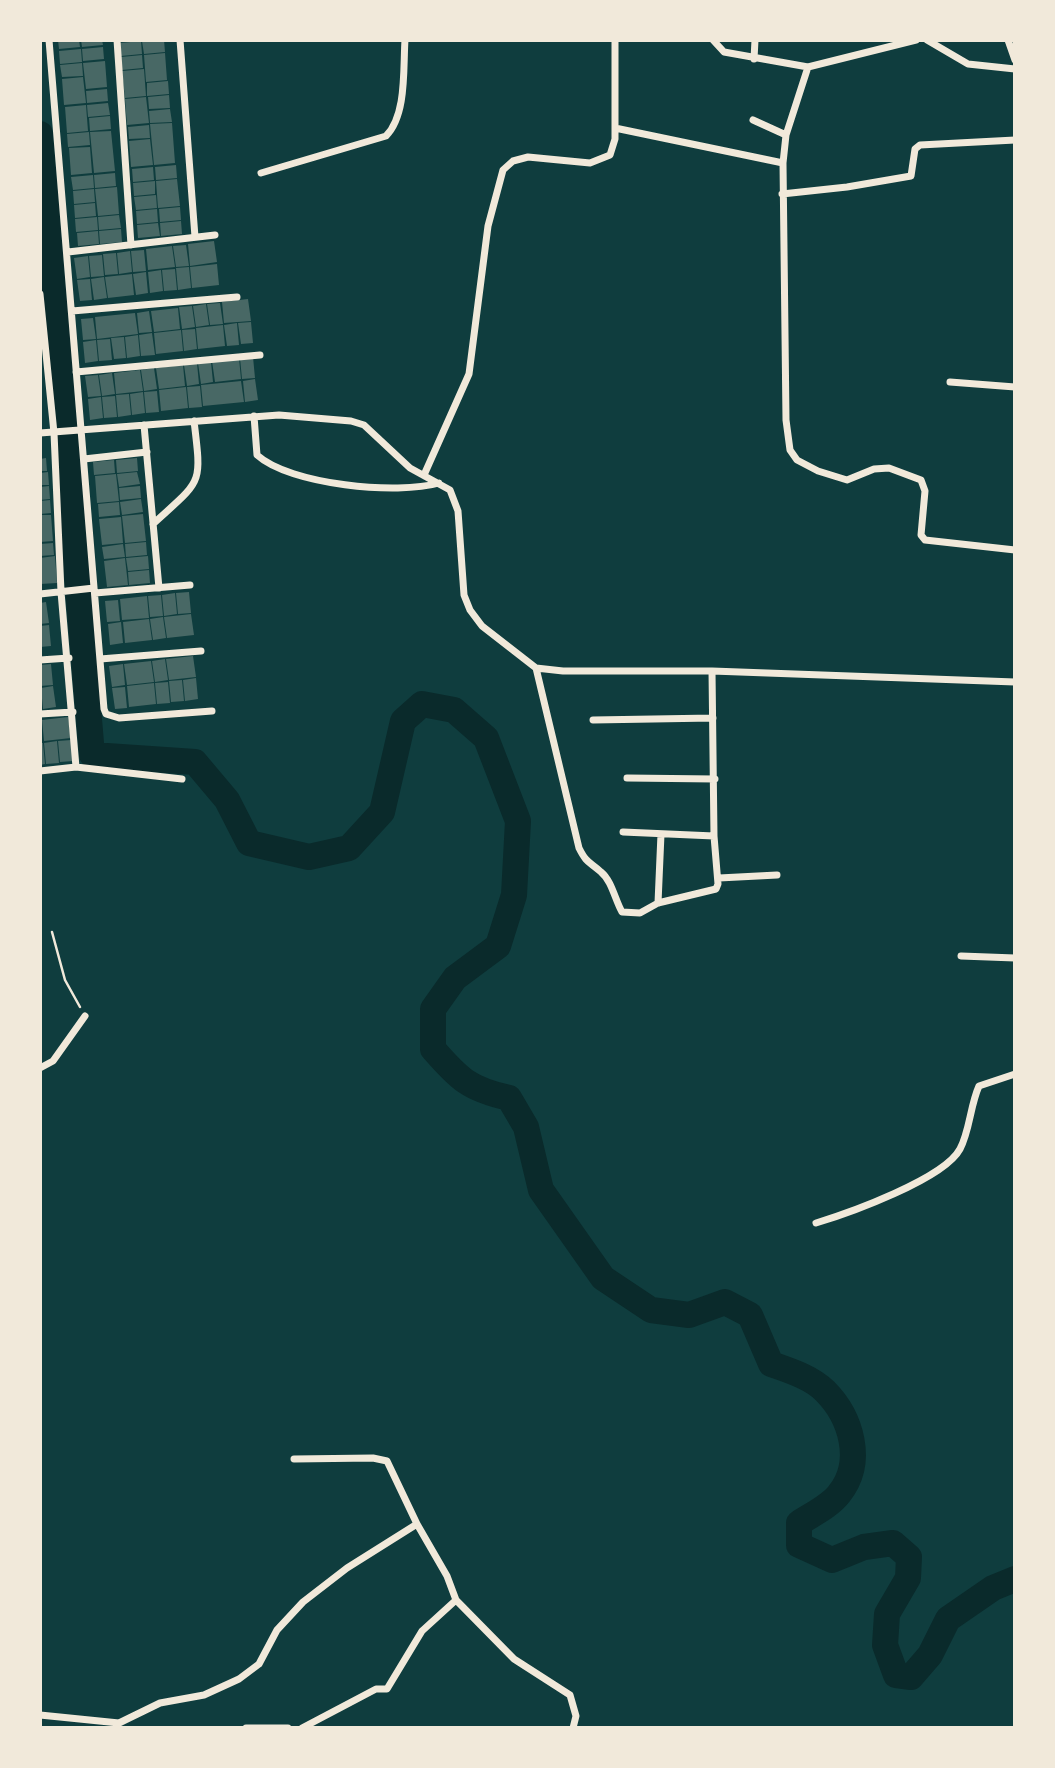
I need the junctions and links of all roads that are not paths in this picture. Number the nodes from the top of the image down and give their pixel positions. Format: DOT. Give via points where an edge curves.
graph roads {
  1 [pos="49,40"];
  2 [pos="117,40"];
  3 [pos="180,40"];
  4 [pos="405,40"];
  5 [pos="615,40"];
  6 [pos="713,40"];
  7 [pos="755,40"];
  8 [pos="916,40"];
  9 [pos="927,40"];
  10 [pos="1008,40"];
  11 [pos="754,59"];
  12 [pos="1015,60"];
  13 [pos="808,67"];
  14 [pos="1015,69"];
  15 [pos="753,120"];
  16 [pos="615,128"];
  17 [pos="786,135"];
  18 [pos="1015,140"];
  19 [pos="783,163"];
  20 [pos="261,173"];
  21 [pos="782,194"];
  22 [pos="215,236"];
  23 [pos="195,237"];
  24 [pos="131,245"];
  25 [pos="68,252"];
  26 [pos="40,294"];
  27 [pos="237,297"];
  28 [pos="72,311"];
  29 [pos="41,314"];
  30 [pos="260,355"];
  31 [pos="43,371"];
  32 [pos="76,372"];
  33 [pos="950,382"];
  34 [pos="1015,387"];
  35 [pos="254,416"];
  36 [pos="194,421"];
  37 [pos="144,425"];
  38 [pos="81,430"];
  39 [pos="40,433"];
  40 [pos="54,433"];
  41 [pos="147,452"];
  42 [pos="84,459"];
  43 [pos="424,475"];
  44 [pos="439,483"];
  45 [pos="153,524"];
  46 [pos="1015,550"];
  47 [pos="190,585"];
  48 [pos="159,588"];
  49 [pos="94,590"];
  50 [pos="61,592"];
  51 [pos="40,594"];
  52 [pos="201,650"];
  53 [pos="69,658"];
  54 [pos="100,659"];
  55 [pos="40,660"];
  56 [pos="536,668"];
  57 [pos="712,671"];
  58 [pos="1015,682"];
  59 [pos="212,711"];
  60 [pos="73,712"];
  61 [pos="40,714"];
  62 [pos="713,718"];
  63 [pos="593,720"];
  64 [pos="76,767"];
  65 [pos="40,771"];
  66 [pos="627,778"];
  67 [pos="182,779"];
  68 [pos="715,779"];
  69 [pos="623,832"];
  70 [pos="661,834"];
  71 [pos="714,836"];
  72 [pos="777,875"];
  73 [pos="719,878"];
  74 [pos="658,903"];
  75 [pos="961,956"];
  76 [pos="1015,958"];
  77 [pos="85,1016"];
  78 [pos="40,1068"];
  79 [pos="1015,1074"];
  80 [pos="816,1223"];
  81 [pos="294,1459"];
  82 [pos="417,1524"];
  83 [pos="456,1600"];
  84 [pos="40,1715"];
  85 [pos="120,1725"];
  86 [pos="246,1728"];
  87 [pos="288,1728"];
  88 [pos="302,1728"];
  89 [pos="573,1728"];
  1 -- 25 [label="street"];
  2 -- 24 [label="street"];
  3 -- 23 [label="street"];
  4 -- 20 [label="street" via="400,103 395,124 386,136"];
  5 -- 16 [label="street"];
  6 -- 11 [label="street" via="724,52"];
  7 -- 11 [label="street"];
  8 -- 13 [label="street"];
  9 -- 14 [label="street" via="968,64"];
  10 -- 12 [label="street"];
  11 -- 13 [label="street"];
  13 -- 17 [label="street"];
  15 -- 17 [label="street"];
  16 -- 19 [label="street"];
  16 -- 43 [label="street" via="614,149 604,159 590,163 528,157 503,170 488,226 469,374"];
  17 -- 19 [label="street"];
  18 -- 21 [label="street" via="920,145 915,149 911,176"];
  19 -- 21 [label="street"];
  21 -- 46 [label="street" via="790,450 806,466 847,480 881,467 921,480 925,491 921,535 925,540"];
  22 -- 23 [label="street"];
  23 -- 24 [label="street"];
  24 -- 25 [label="street"];
  25 -- 28 [label="street"];
  26 -- 29 [label="street"];
  27 -- 28 [label="street"];
  28 -- 32 [label="street"];
  29 -- 31 [label="street"];
  30 -- 32 [label="street"];
  31 -- 40 [label="street"];
  32 -- 38 [label="street"];
  33 -- 34 [label="street"];
  35 -- 36 [label="street"];
  35 -- 43 [label="street" via="364,425 399,459"];
  35 -- 44 [label="street" via="257,455 285,472 379,487"];
  36 -- 37 [label="street"];
  36 -- 45 [label="street" via="199,466 194,487"];
  37 -- 38 [label="street"];
  37 -- 41 [label="street"];
  38 -- 40 [label="street"];
  38 -- 42 [label="street"];
  39 -- 40 [label="street"];
  40 -- 50 [label="street"];
  41 -- 42 [label="street"];
  41 -- 45 [label="street"];
  42 -- 49 [label="street"];
  43 -- 44 [label="street"];
  44 -- 56 [label="street" via="456,500 464,595 470,610 482,626"];
  45 -- 48 [label="street"];
  47 -- 48 [label="street"];
  48 -- 49 [label="street"];
  49 -- 50 [label="street"];
  49 -- 54 [label="street"];
  50 -- 51 [label="street"];
  50 -- 53 [label="street"];
  52 -- 54 [label="street"];
  53 -- 55 [label="street"];
  53 -- 60 [label="street"];
  54 -- 59 [label="street" via="106,714 119,718"];
  56 -- 57 [label="street"];
  56 -- 74 [label="street" via="586,863 601,872 622,912 640,913"];
  57 -- 58 [label="street"];
  57 -- 62 [label="street"];
  60 -- 61 [label="street"];
  60 -- 64 [label="street"];
  62 -- 63 [label="street"];
  62 -- 68 [label="street"];
  64 -- 65 [label="street"];
  64 -- 67 [label="street"];
  66 -- 68 [label="street"];
  68 -- 71 [label="street"];
  69 -- 70 [label="street"];
  70 -- 71 [label="street"];
  70 -- 74 [label="street"];
  71 -- 73 [label="street"];
  72 -- 73 [label="street"];
  73 -- 74 [label="street" via="716,889 707,893"];
  75 -- 76 [label="street"];
  77 -- 78 [label="street" via="53,1061"];
  79 -- 80 [label="street" via="979,1086 963,1142 951,1162 884,1200"];
  81 -- 82 [label="street" via="387,1461"];
  82 -- 83 [label="street"];
  82 -- 85 [label="street" via="303,1602 250,1672 204,1695 172,1699"];
  83 -- 88 [label="street" via="422,1631 387,1689 376,1689"];
  83 -- 89 [label="street" via="514,1658 570,1695 576,1716"];
  84 -- 85 [label="street"];
  86 -- 87 [label="street"];
}
